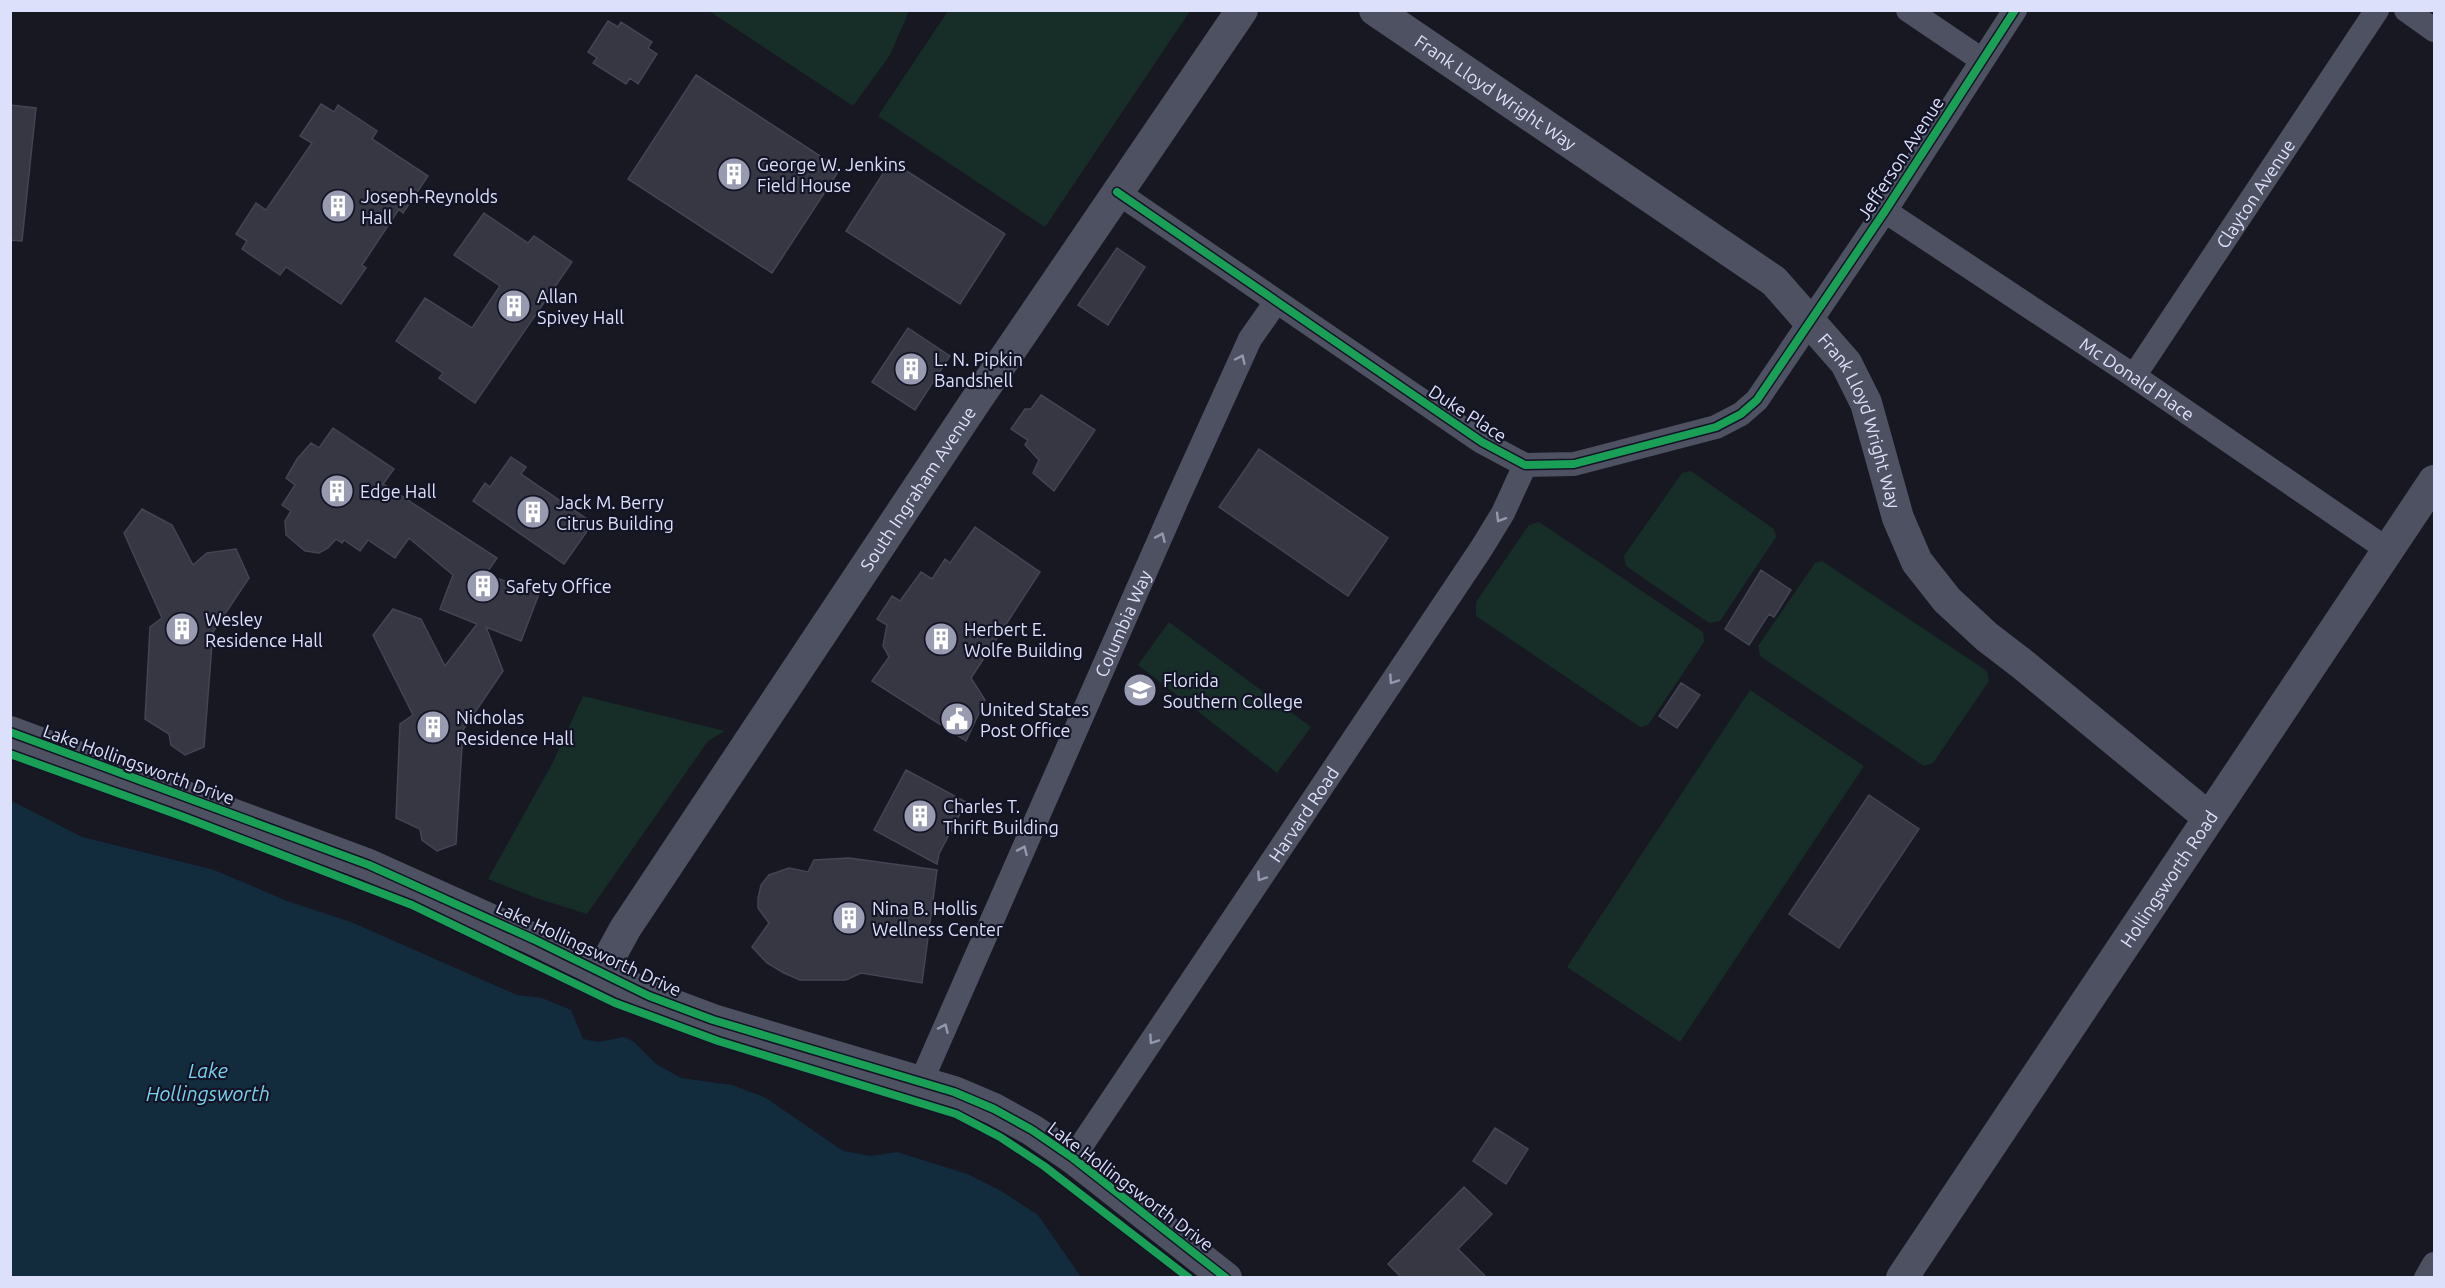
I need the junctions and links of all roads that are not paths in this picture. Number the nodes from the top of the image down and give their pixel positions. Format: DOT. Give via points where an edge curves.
graph roads {
  1 [pos="1242,10"];
  2 [pos="1375,10"];
  3 [pos="1908,10"];
  4 [pos="2015,10"];
  5 [pos="2377,10"];
  6 [pos="2406,10"];
  7 [pos="2434,30"];
  8 [pos="1982,60"];
  9 [pos="1117,192"];
  10 [pos="1885,211"];
  11 [pos="1276,302"];
  12 [pos="1809,322"];
  13 [pos="2134,376"];
  14 [pos="1525,465"];
  15 [pos="2434,481"];
  16 [pos="2388,550"];
  17 [pos="10,732"];
  18 [pos="2208,818"];
  19 [pos="601,973"];
  20 [pos="921,1082"];
  21 [pos="1073,1158"];
  22 [pos="1226,1278"];
  23 [pos="1902,1278"];
  1 -- 9 [label="street, South Ingraham Avenue"];
  2 -- 12 [label="street, Frank Lloyd Wright Way" via="1774,281"];
  3 -- 8 [label="street"];
  4 -- 8 [label="street, Jefferson Avenue"];
  5 -- 13 [label="street, Clayton Avenue"];
  6 -- 7 [label="street"];
  8 -- 10 [label="street, Jefferson Avenue"];
  9 -- 11 [label="street, Duke Place"];
  9 -- 19 [label="street, South Ingraham Avenue" via="625,929"];
  10 -- 12 [label="street, Jefferson Avenue"];
  10 -- 13 [label="street, Mc Donald Place"];
  11 -- 14 [label="street, Duke Place" via="1482,442"];
  20 -- 11 [label="street, Columbia Way, one-way" via="1250,339"];
  12 -- 14 [label="street, Duke Place" via="1757,400 1716,427 1574,464"];
  12 -- 18 [label="street, Frank Lloyd Wright Way" via="1846,363 1866,402 1898,518 1917,562 1947,600 1987,638"];
  13 -- 16 [label="street, Mc Donald Place"];
  14 -- 21 [label="street, Harvard Road, one-way" via="1481,549"];
  15 -- 16 [label="street, Hollingsworth Road"];
  16 -- 18 [label="street, Hollingsworth Road"];
  17 -- 19 [label="street, Lake Hollingsworth Drive" via="369,865"];
  18 -- 23 [label="street, Hollingsworth Road"];
  19 -- 20 [label="street, Lake Hollingsworth Drive" via="713,1020"];
  20 -- 21 [label="street, Lake Hollingsworth Drive" via="994,1109"];
  21 -- 22 [label="street, Lake Hollingsworth Drive"];
}
